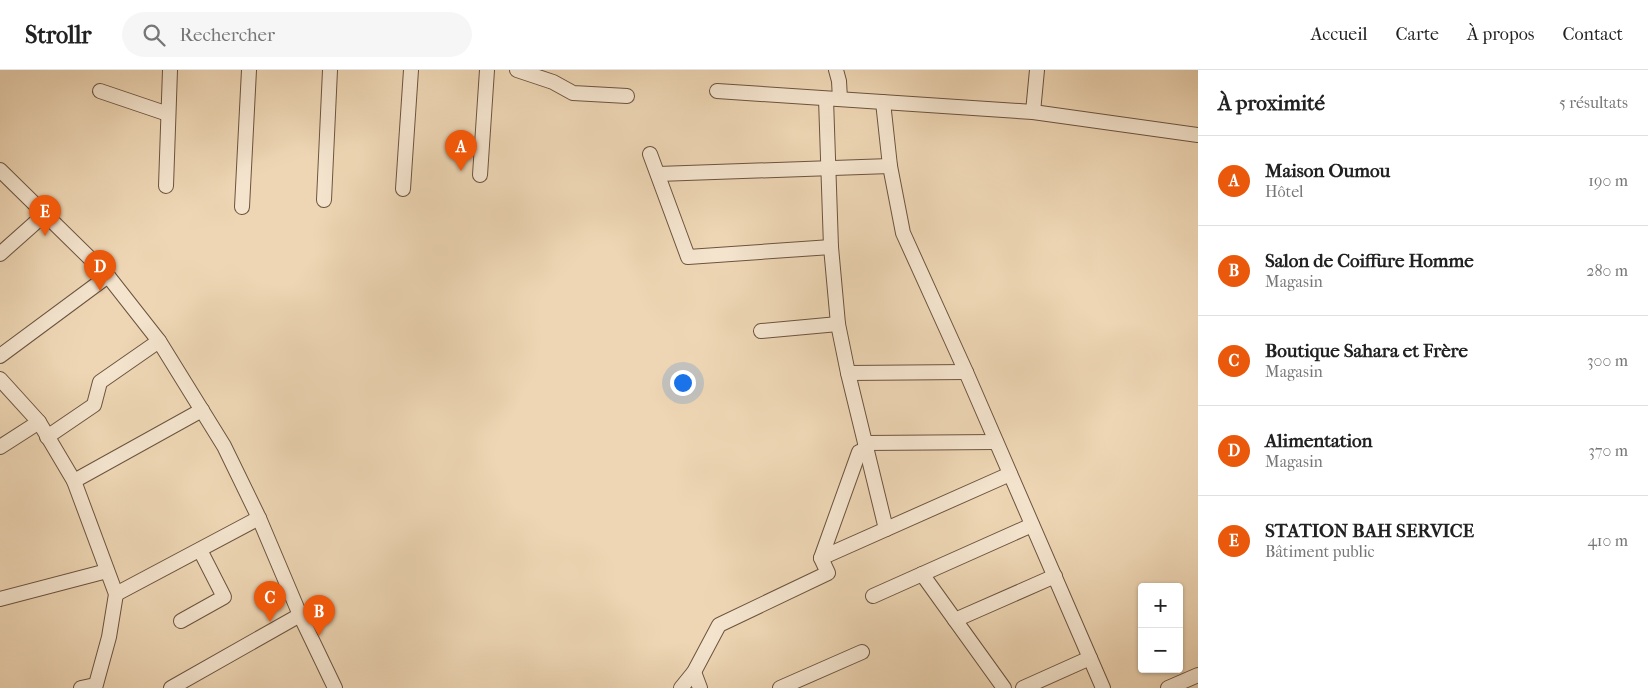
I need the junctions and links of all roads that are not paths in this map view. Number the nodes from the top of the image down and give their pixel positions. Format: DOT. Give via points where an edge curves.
graph roads {
  1 [pos="170,70"];
  2 [pos="248,70"];
  3 [pos="330,70"];
  4 [pos="411,70"];
  5 [pos="487,70"];
  6 [pos="517,70"];
  7 [pos="836,70"];
  8 [pos="1037,70"];
  9 [pos="100,91"];
  10 [pos="717,91"];
  11 [pos="627,96"];
  12 [pos="826,98"];
  13 [pos="840,99"];
  14 [pos="883,102"];
  15 [pos="1033,112"];
  16 [pos="168,114"];
  17 [pos="1198,135"];
  18 [pos="650,154"];
  19 [pos="890,166"];
  20 [pos="828,168"];
  21 [pos="0,170"];
  22 [pos="658,174"];
  23 [pos="480,175"];
  24 [pos="166,186"];
  25 [pos="403,189"];
  26 [pos="324,200"];
  27 [pos="242,207"];
  28 [pos="45,214"];
  29 [pos="831,248"];
  30 [pos="0,254"];
  31 [pos="108,276"];
  32 [pos="838,324"];
  33 [pos="761,331"];
  34 [pos="159,341"];
  35 [pos="0,356"];
  36 [pos="966,372"];
  37 [pos="848,373"];
  38 [pos="0,379"];
  39 [pos="202,410"];
  40 [pos="39,422"];
  41 [pos="48,437"];
  42 [pos="996,442"];
  43 [pos="866,446"];
  44 [pos="0,447"];
  45 [pos="1010,474"];
  46 [pos="74,481"];
  47 [pos="259,518"];
  48 [pos="1032,525"];
  49 [pos="886,529"];
  50 [pos="200,550"];
  51 [pos="821,558"];
  52 [pos="107,571"];
  53 [pos="922,574"];
  54 [pos="1054,576"];
  55 [pos="116,594"];
  56 [pos="874,596"];
  57 [pos="0,598"];
  58 [pos="300,616"];
  59 [pos="955,620"];
  60 [pos="181,621"];
  61 [pos="862,652"];
  62 [pos="1090,658"];
  63 [pos="694,672"];
  64 [pos="1192,681"];
  65 [pos="95,686"];
  66 [pos="81,688"];
  67 [pos="171,688"];
  68 [pos="334,688"];
  69 [pos="681,688"];
  70 [pos="700,688"];
  71 [pos="780,688"];
  72 [pos="1004,688"];
  73 [pos="1023,688"];
  74 [pos="1103,688"];
  75 [pos="1168,688"];
  1 -- 16 [label="street"];
  2 -- 27 [label="street"];
  3 -- 26 [label="street"];
  4 -- 25 [label="street"];
  5 -- 23 [label="street"];
  6 -- 11 [label="street" via="573,92"];
  7 -- 13 [label="street"];
  8 -- 15 [label="street"];
  9 -- 16 [label="street"];
  10 -- 12 [label="street"];
  12 -- 13 [label="street"];
  12 -- 20 [label="street"];
  13 -- 14 [label="street"];
  14 -- 15 [label="street"];
  14 -- 19 [label="street"];
  15 -- 17 [label="street"];
  16 -- 24 [label="street"];
  18 -- 22 [label="street"];
  19 -- 20 [label="street"];
  19 -- 36 [label="street" via="903,233"];
  20 -- 22 [label="street"];
  20 -- 29 [label="street"];
  21 -- 28 [label="street"];
  22 -- 29 [label="street" via="688,257"];
  28 -- 30 [label="street"];
  28 -- 31 [label="street"];
  29 -- 32 [label="street"];
  31 -- 34 [label="street"];
  31 -- 35 [label="street"];
  32 -- 33 [label="street"];
  32 -- 37 [label="street"];
  34 -- 39 [label="street"];
  34 -- 41 [label="street" via="100,382 94,405"];
  36 -- 37 [label="street"];
  36 -- 42 [label="street"];
  37 -- 43 [label="street"];
  38 -- 40 [label="street"];
  39 -- 46 [label="street"];
  39 -- 47 [label="street" via="224,446"];
  40 -- 41 [label="street"];
  40 -- 44 [label="street"];
  41 -- 46 [label="street"];
  42 -- 43 [label="street"];
  42 -- 45 [label="street"];
  43 -- 49 [label="street"];
  43 -- 51 [label="street" via="859,452"];
  45 -- 48 [label="street"];
  45 -- 49 [label="street"];
  46 -- 52 [label="street"];
  47 -- 50 [label="street"];
  47 -- 58 [label="street"];
  48 -- 53 [label="street"];
  48 -- 54 [label="street"];
  49 -- 51 [label="street"];
  50 -- 55 [label="street"];
  50 -- 60 [label="street" via="224,597"];
  51 -- 63 [label="street" via="828,573 719,625"];
  52 -- 55 [label="street"];
  52 -- 57 [label="street"];
  53 -- 56 [label="street"];
  53 -- 59 [label="street"];
  54 -- 59 [label="street"];
  54 -- 62 [label="street"];
  55 -- 65 [label="street" via="109,637"];
  58 -- 67 [label="street"];
  58 -- 68 [label="street"];
  59 -- 72 [label="street"];
  61 -- 71 [label="street"];
  62 -- 73 [label="street"];
  62 -- 74 [label="street"];
  63 -- 69 [label="street"];
  63 -- 70 [label="street"];
  64 -- 75 [label="street"];
  65 -- 66 [label="street"];
}
